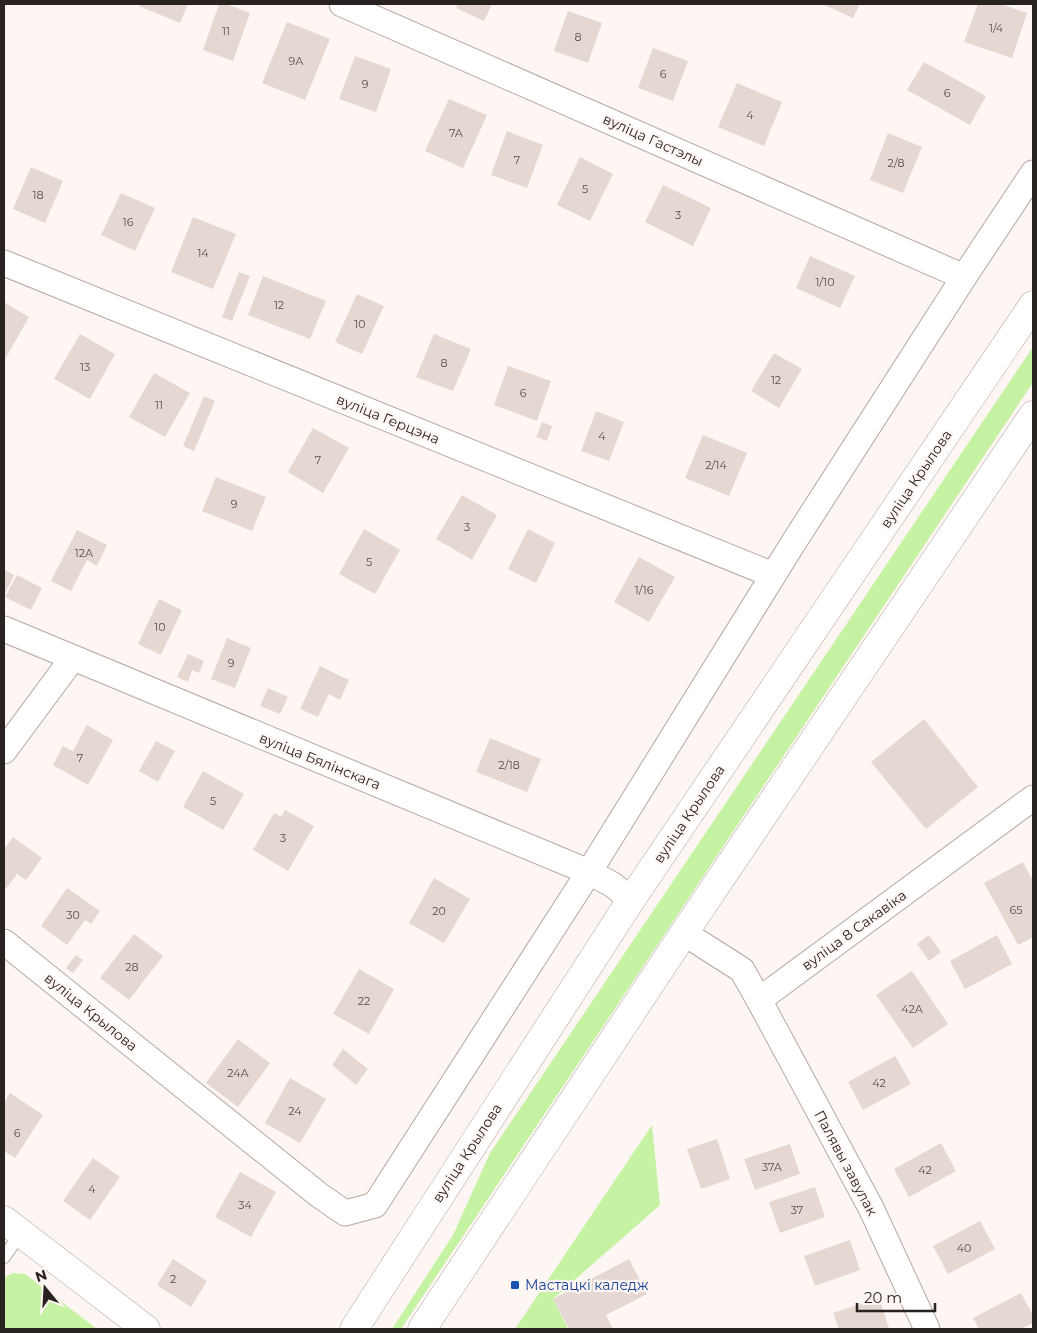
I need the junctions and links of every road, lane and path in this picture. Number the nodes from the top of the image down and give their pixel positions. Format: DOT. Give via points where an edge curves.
graph roads {
  1 [pos="342,4"];
  2 [pos="1033,174"];
  3 [pos="4,263"];
  4 [pos="964,277"];
  5 [pos="1033,305"];
  6 [pos="1033,415"];
  7 [pos="773,574"];
  8 [pos="4,629"];
  9 [pos="72,659"];
  10 [pos="4,751"];
  11 [pos="1033,798"];
  12 [pos="590,872"];
  13 [pos="631,900"];
  14 [pos="684,933"];
  15 [pos="4,942"];
  16 [pos="759,1000"];
  17 [pos="12,1227"];
  18 [pos="4,1257"];
  19 [pos="146,1329"];
  20 [pos="354,1329"];
  21 [pos="422,1329"];
  22 [pos="927,1329"];
  1 -- 4 [label="street, вуліца Гастэлы"];
  2 -- 4 [label="street"];
  3 -- 7 [label="street, вуліца Герцэна"];
  4 -- 7 [label="street"];
  5 -- 13 [label="main road, вуліца Крылова"];
  6 -- 14 [label="main road"];
  7 -- 12 [label="street"];
  8 -- 9 [label="street, вуліца Бялінскага"];
  9 -- 10 [label="street"];
  9 -- 12 [label="street, вуліца Бялінскага"];
  11 -- 16 [label="street, вуліца 8 Сакавіка"];
  12 -- 13 [label="street, вуліца Бялінскага"];
  12 -- 15 [label="street, вуліца Крылова" via="375,1205 345,1213"];
  13 -- 20 [label="main road, вуліца Крылова"];
  14 -- 16 [label="street" via="742,970"];
  14 -- 21 [label="main road"];
  16 -- 22 [label="street, Палявы завулак" via="871,1208"];
  17 -- 18 [label="lane"];
  17 -- 19 [label="main road"];
}
